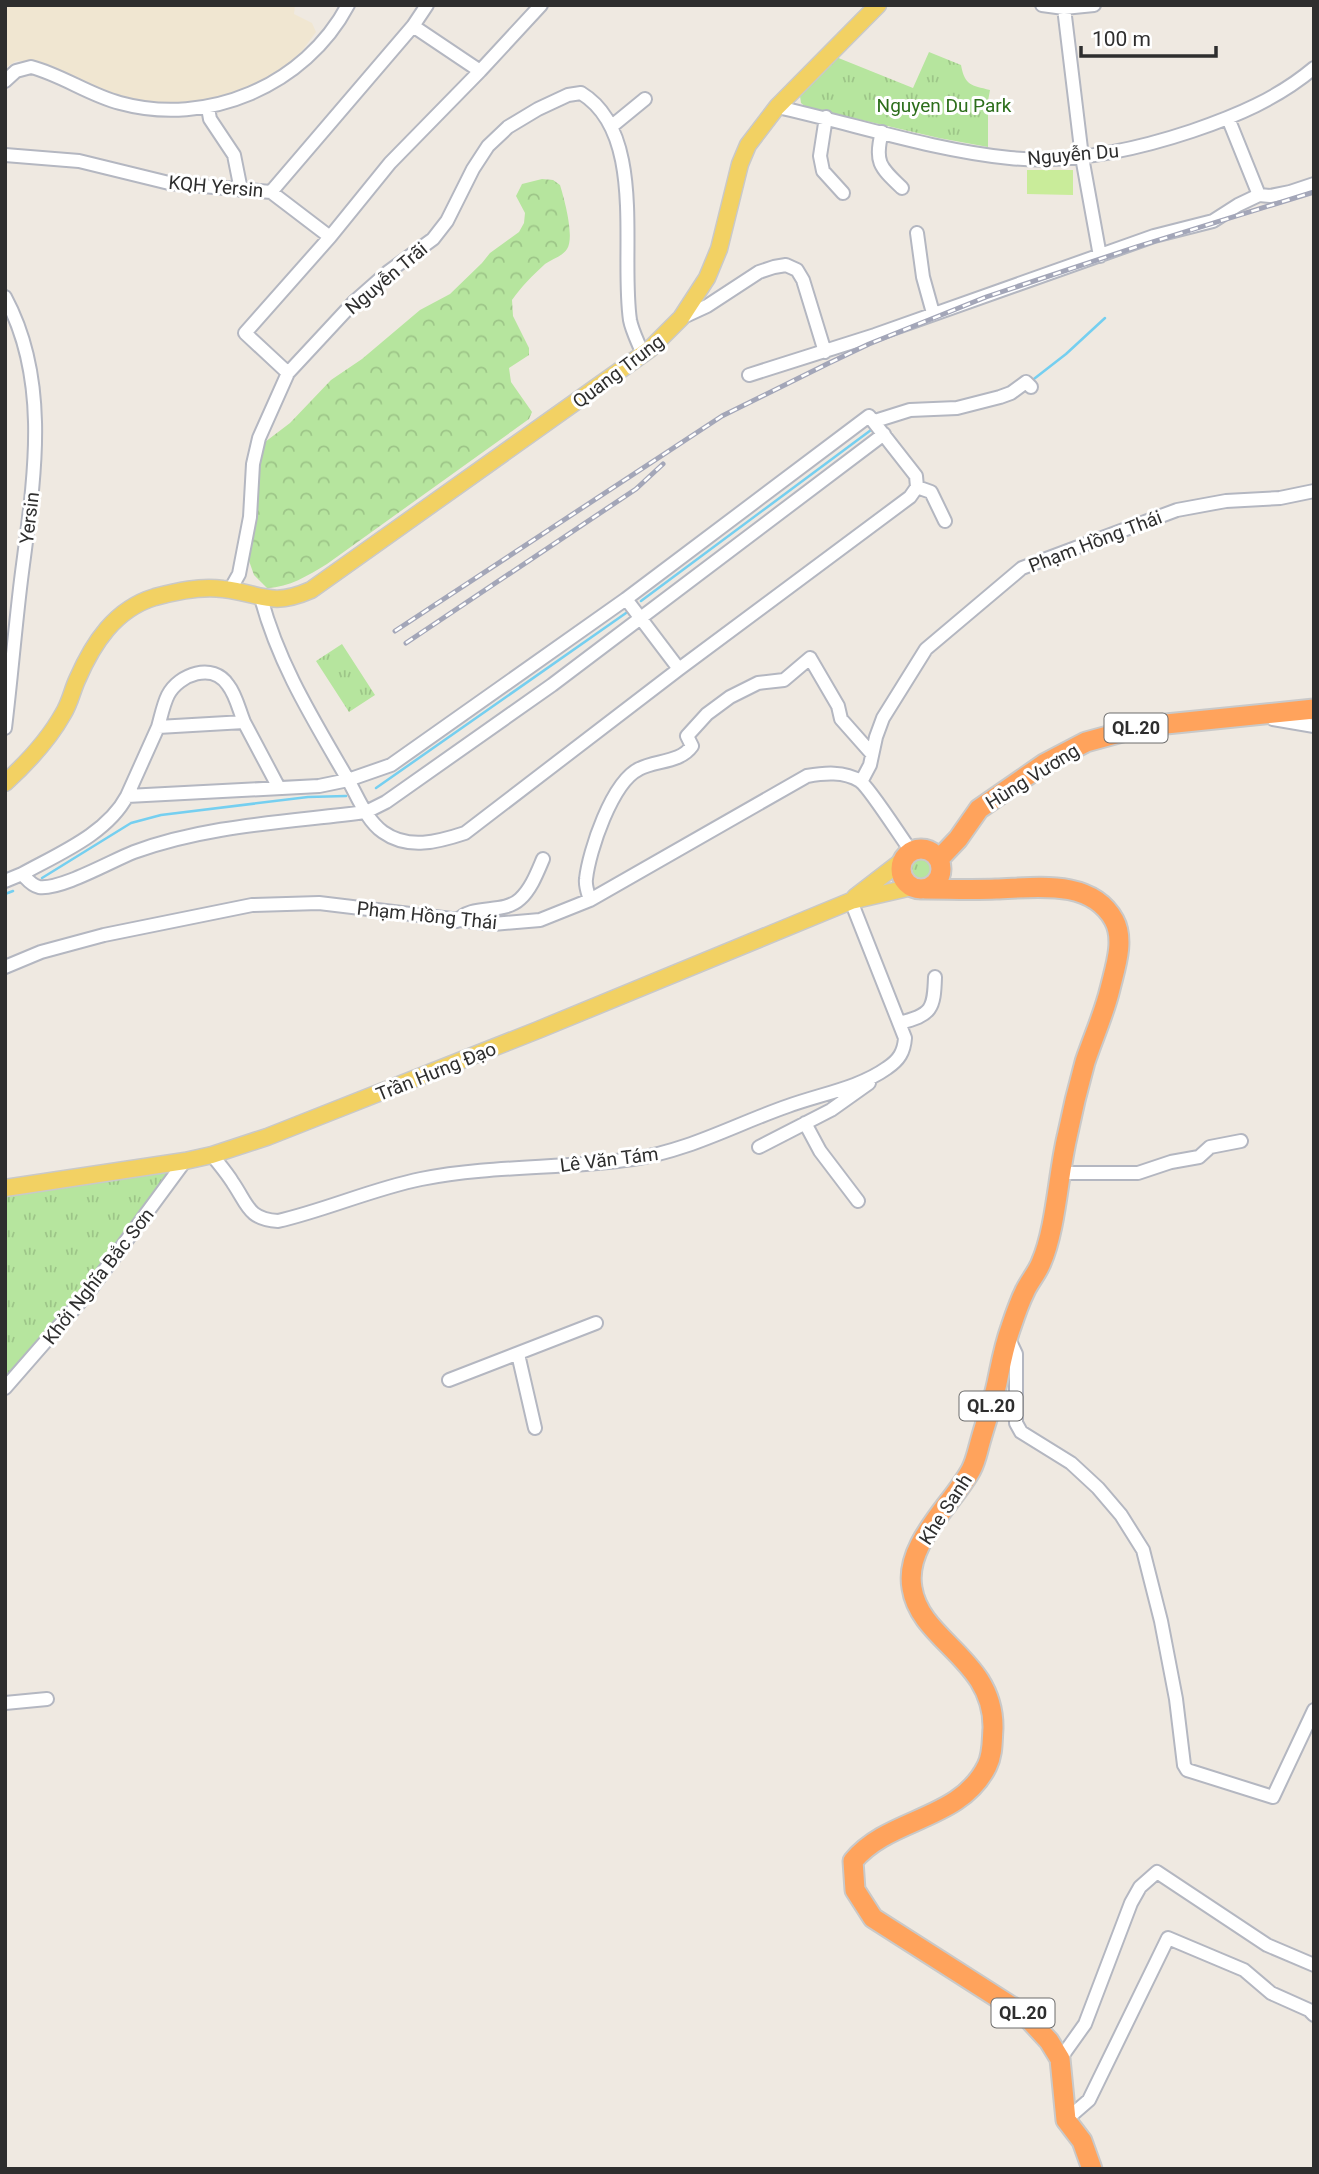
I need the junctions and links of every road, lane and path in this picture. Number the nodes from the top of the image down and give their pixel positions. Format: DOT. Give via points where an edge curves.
graph roads {
  1 [pos="348,5"];
  2 [pos="427,5"];
  3 [pos="541,5"];
  4 [pos="878,5"];
  5 [pos="1042,5"];
  6 [pos="1094,5"];
  7 [pos="1064,9"];
  8 [pos="413,26"];
  9 [pos="1314,68"];
  10 [pos="480,72"];
  11 [pos="5,80"];
  12 [pos="645,99"];
  13 [pos="777,107"];
  14 [pos="208,108"];
  15 [pos="825,117"];
  16 [pos="1228,118"];
  17 [pos="612,126"];
  18 [pos="882,132"];
  19 [pos="5,155"];
  20 [pos="1082,157"];
  21 [pos="1314,184"];
  22 [pos="902,188"];
  23 [pos="241,190"];
  24 [pos="271,192"];
  25 [pos="843,193"];
  26 [pos="1259,195"];
  27 [pos="917,233"];
  28 [pos="330,237"];
  29 [pos="1100,256"];
  30 [pos="5,296"];
  31 [pos="9,312"];
  32 [pos="933,313"];
  33 [pos="681,318"];
  34 [pos="825,352"];
  35 [pos="643,355"];
  36 [pos="288,373"];
  37 [pos="749,375"];
  38 [pos="1029,385"];
  39 [pos="875,421"];
  40 [pos="884,434"];
  41 [pos="917,487"];
  42 [pos="1314,491"];
  43 [pos="946,521"];
  44 [pos="230,590"];
  45 [pos="261,598"];
  46 [pos="626,598"];
  47 [pos="639,617"];
  48 [pos="679,669"];
  49 [pos="77,681"];
  50 [pos="7,697"];
  51 [pos="1314,709"];
  52 [pos="1244,715"];
  53 [pos="243,722"];
  54 [pos="1314,726"];
  55 [pos="158,727"];
  56 [pos="5,729"];
  57 [pos="872,754"];
  58 [pos="5,769"];
  59 [pos="348,780"];
  60 [pos="861,782"];
  61 [pos="5,783"];
  62 [pos="279,788"];
  63 [pos="127,796"];
  64 [pos="366,812"];
  65 [pos="924,857"];
  66 [pos="543,859"];
  67 [pos="22,874"];
  68 [pos="5,881"];
  69 [pos="918,888"];
  70 [pos="992,889"];
  71 [pos="590,900"];
  72 [pos="850,901"];
  73 [pos="457,920"];
  74 [pos="5,967"];
  75 [pos="935,977"];
  76 [pos="900,1023"];
  77 [pos="888,1068"];
  78 [pos="805,1123"];
  79 [pos="1241,1141"];
  80 [pos="759,1147"];
  81 [pos="212,1155"];
  82 [pos="185,1161"];
  83 [pos="1060,1173"];
  84 [pos="5,1188"];
  85 [pos="858,1201"];
  86 [pos="596,1323"];
  87 [pos="1007,1337"];
  88 [pos="518,1354"];
  89 [pos="449,1380"];
  90 [pos="5,1388"];
  91 [pos="535,1428"];
  92 [pos="47,1699"];
  93 [pos="5,1703"];
  94 [pos="1314,1710"];
  95 [pos="1314,1965"];
  96 [pos="1314,2015"];
  97 [pos="1060,2059"];
  98 [pos="1066,2120"];
  99 [pos="1092,2169"];
  1 -- 14 [label="street" via="294,68 275,81"];
  2 -- 8 [label="street, KQH Yersin"];
  3 -- 10 [label="street"];
  4 -- 13 [label="main road, Quang Trung"];
  5 -- 7 [label="street"];
  6 -- 7 [label="street"];
  7 -- 20 [label="street"];
  8 -- 10 [label="street"];
  8 -- 24 [label="street, KQH Yersin"];
  9 -- 16 [label="street, Nguyễn Du" via="1268,101"];
  10 -- 28 [label="street" via="390,163"];
  11 -- 14 [label="street" via="31,67 119,103 155,110"];
  12 -- 17 [label="street"];
  13 -- 15 [label="street, Nguyễn Du"];
  13 -- 33 [label="main road, Quang Trung" via="748,145 713,264"];
  14 -- 23 [label="street" via="210,119 234,155"];
  15 -- 18 [label="street, Nguyễn Du"];
  15 -- 25 [label="street" via="820,156 823,171"];
  16 -- 20 [label="street, Nguyễn Du" via="1170,138"];
  16 -- 26 [label="street"];
  17 -- 35 [label="street, Nguyễn Trãi" via="625,175 630,322"];
  17 -- 36 [label="street, Nguyễn Trãi" via="581,93 568,95 508,127 488,146 433,239 354,302"];
  18 -- 20 [label="street, Nguyễn Du" via="1011,158"];
  18 -- 22 [label="street" via="877,158"];
  19 -- 23 [label="street, KQH Yersin" via="79,160 169,183"];
  20 -- 29 [label="street"];
  21 -- 26 [label="street"];
  23 -- 24 [label="street, KQH Yersin"];
  24 -- 28 [label="street"];
  26 -- 29 [label="street" via="1213,221"];
  27 -- 32 [label="street"];
  28 -- 36 [label="street" via="245,333"];
  29 -- 32 [label="street"];
  30 -- 31 [label="street, Yersin"];
  31 -- 50 [label="street, Yersin" via="26,345 30,365 35,449"];
  32 -- 34 [label="street"];
  33 -- 34 [label="street" via="759,272 786,265 797,270 803,280"];
  33 -- 35 [label="main road, Quang Trung"];
  34 -- 37 [label="street"];
  35 -- 45 [label="main road, Quang Trung" via="319,586 294,596"];
  36 -- 44 [label="street, Nguyễn Trãi" via="259,438 239,573"];
  38 -- 39 [label="street" via="957,408 909,410"];
  39 -- 40 [label="street"];
  39 -- 46 [label="street" via="869,415"];
  40 -- 41 [label="street" via="916,476"];
  40 -- 47 [label="street"];
  41 -- 43 [label="street" via="931,492"];
  41 -- 48 [label="street" via="910,497"];
  42 -- 57 [label="street, Phạm Hồng Thái" via="1177,510 1022,568 926,649 883,718"];
  44 -- 45 [label="main road, Quang Trung"];
  44 -- 49 [label="main road" via="179,592 128,609 104,633"];
  45 -- 59 [label="street" via="289,676"];
  46 -- 47 [label="street"];
  46 -- 59 [label="street" via="391,765"];
  47 -- 48 [label="street"];
  47 -- 64 [label="street" via="552,685"];
  48 -- 64 [label="street" via="465,833 420,844 401,841 381,831"];
  49 -- 58 [label="main road" via="32,743"];
  49 -- 61 [label="main road" via="69,705 42,746"];
  50 -- 56 [label="street, Yersin"];
  51 -- 52 [label="highway, Hùng Vương / QL.20"];
  52 -- 54 [label="street"];
  52 -- 65 [label="highway, Hùng Vương / QL.20" via="1137,728 1086,742 1044,764 979,809 958,839"];
  53 -- 55 [label="street"];
  53 -- 55 [label="street" via="228,684 205,672 178,682"];
  53 -- 62 [label="street"];
  55 -- 63 [label="street"];
  57 -- 60 [label="street, Phạm Hồng Thái"];
  57 -- 71 [label="street" via="841,719 810,658 784,680 742,690 707,714 687,736 692,746 687,753 639,769 621,787 594,840 585,882"];
  59 -- 62 [label="street"];
  59 -- 64 [label="street"];
  60 -- 65 [label="street"];
  60 -- 71 [label="street, Phạm Hồng Thái" via="824,773 807,776"];
  62 -- 63 [label="street"];
  63 -- 67 [label="street" via="108,820 86,837"];
  64 -- 67 [label="street" via="166,841 57,886 32,885"];
  65 -- 69 [label="highway, QL.20" via="939,877 936,883"];
  65 -- 69 [label="highway" via="901,873"];
  65 -- 70 [label="highway, Khe Sanh / QL.20"];
  65 -- 72 [label="main road, Trần Hưng Đạo"];
  66 -- 73 [label="street" via="518,901 463,914"];
  67 -- 68 [label="street"];
  69 -- 70 [label="highway, Khe Sanh / QL.20"];
  69 -- 72 [label="main road, Trần Hưng Đạo"];
  70 -- 83 [label="highway, Khe Sanh / QL.20" via="1069,890 1092,898 1114,920 1119,943 1115,968 1085,1063"];
  71 -- 73 [label="street, Phạm Hồng Thái" via="563,913 517,924"];
  72 -- 76 [label="street"];
  72 -- 81 [label="main road, Trần Hưng Đạo" via="347,1106"];
  73 -- 74 [label="street, Phạm Hồng Thái" via="319,903 252,905 104,935"];
  75 -- 76 [label="street" via="930,1010"];
  76 -- 77 [label="street" via="904,1049"];
  77 -- 78 [label="street" via="845,1101"];
  77 -- 81 [label="street, Lê Văn Tám" via="870,1079 659,1154 421,1179 278,1221 263,1220 250,1211"];
  78 -- 80 [label="street"];
  78 -- 85 [label="street" via="820,1152"];
  79 -- 83 [label="street" via="1210,1147 1199,1157 1139,1173"];
  81 -- 82 [label="main road, Trần Hưng Đạo"];
  82 -- 84 [label="main road, Trần Hưng Đạo"];
  82 -- 90 [label="street, Khởi Nghĩa Bắc Sơn" via="87,1294"];
  83 -- 87 [label="highway, Khe Sanh / QL.20" via="1041,1262"];
  86 -- 88 [label="street"];
  87 -- 94 [label="street" via="1016,1354 1016,1423 1021,1432 1071,1463 1098,1488 1143,1550 1161,1621 1187,1770 1273,1797"];
  87 -- 97 [label="highway, Khe Sanh / QL.20" via="973,1467 923,1537 912,1570 912,1588 921,1614 976,1674 993,1711 992,1750 974,1786 952,1805 863,1849 853,1861 855,1890 873,1918 1025,2015"];
  88 -- 89 [label="street"];
  88 -- 91 [label="street"];
  92 -- 93 [label="street"];
  95 -- 97 [label="street" via="1267,1945 1157,1872 1130,1903 1085,2024"];
  96 -- 98 [label="street" via="1271,1993 1244,1970 1168,1938 1089,2100"];
  97 -- 98 [label="highway"];
  98 -- 99 [label="highway" via="1082,2141"];
}
